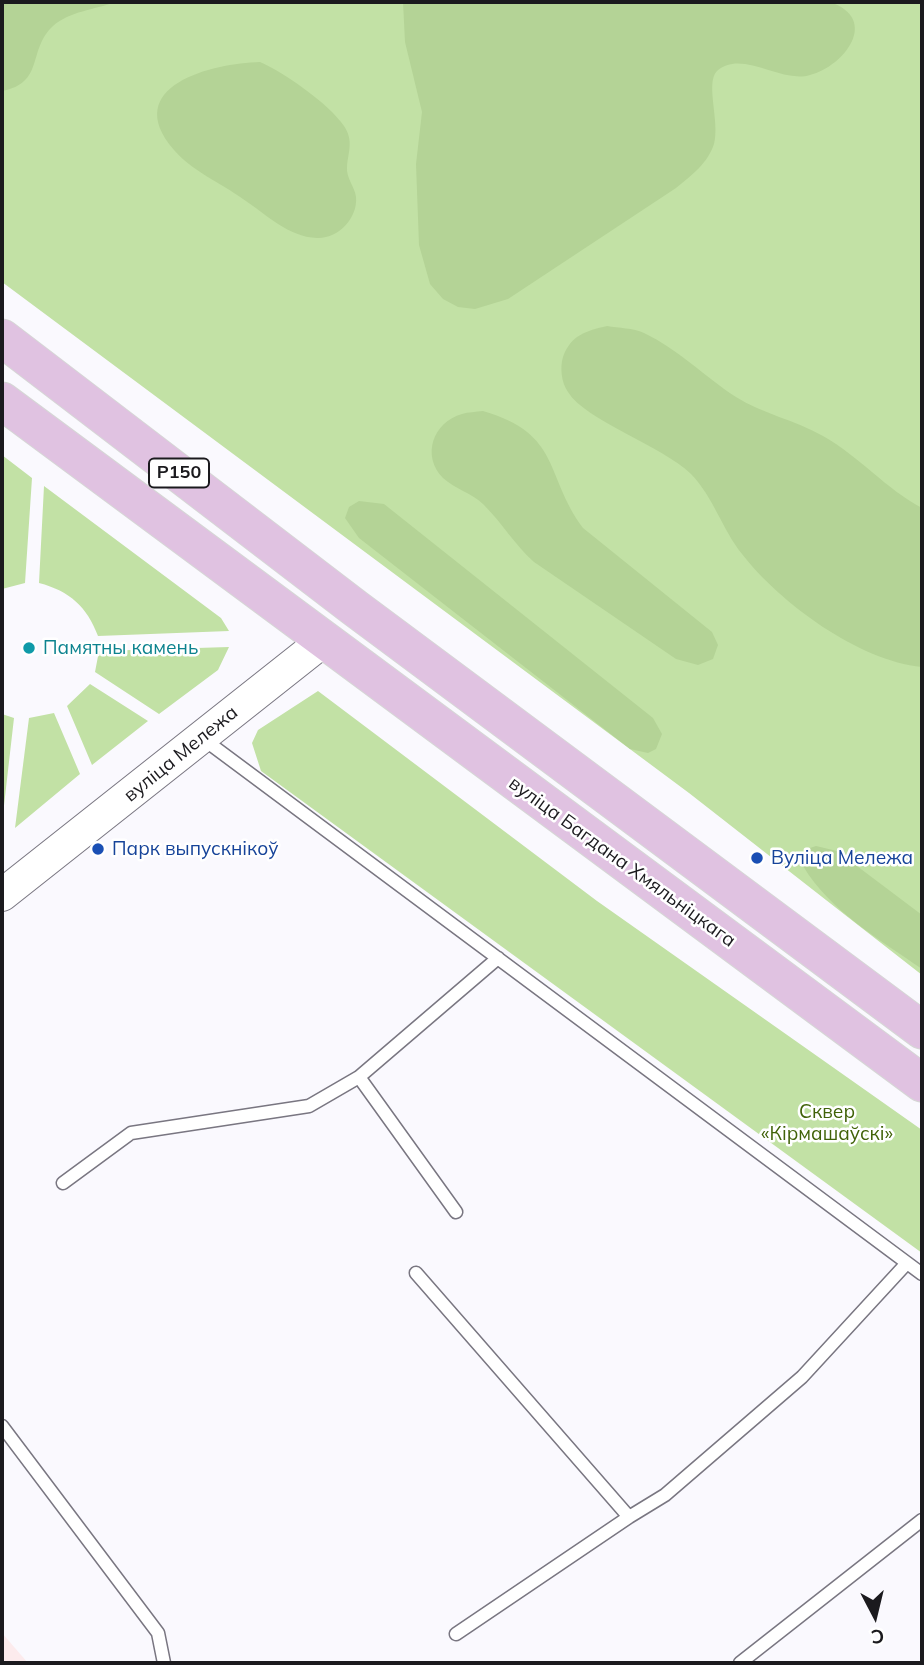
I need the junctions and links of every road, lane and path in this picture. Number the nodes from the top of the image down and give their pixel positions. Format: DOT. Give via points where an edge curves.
graph roads {
  1 [pos="2,338"];
  2 [pos="2,401"];
  3 [pos="355,608"];
  4 [pos="323,641"];
  5 [pos="202,738"];
  6 [pos="2,895"];
  7 [pos="498,958"];
  8 [pos="922,1030"];
  9 [pos="359,1077"];
  10 [pos="922,1083"];
  11 [pos="63,1183"];
  12 [pos="456,1212"];
  13 [pos="907,1263"];
  14 [pos="416,1273"];
  15 [pos="922,1274"];
  16 [pos="2,1426"];
  17 [pos="629,1517"];
  18 [pos="922,1520"];
  19 [pos="456,1634"];
  20 [pos="164,1663"];
  21 [pos="740,1663"];
  1 -- 3 [label="main road, Р150"];
  2 -- 4 [label="main road, Р150"];
  3 -- 4 [label="main road, вуліца Мележа"];
  3 -- 8 [label="main road"];
  4 -- 5 [label="main road, вуліца Мележа"];
  4 -- 10 [label="main road, вуліца Багдана Хмяльніцкага"];
  5 -- 6 [label="main road, вуліца Мележа"];
  5 -- 7 [label="lane"];
  7 -- 9 [label="lane"];
  7 -- 13 [label="lane"];
  9 -- 11 [label="lane" via="309,1106 131,1133"];
  9 -- 12 [label="lane"];
  13 -- 15 [label="lane"];
  13 -- 17 [label="lane" via="802,1377 665,1495"];
  14 -- 17 [label="lane"];
  16 -- 20 [label="lane" via="158,1633"];
  17 -- 19 [label="lane"];
  18 -- 21 [label="lane"];
}
